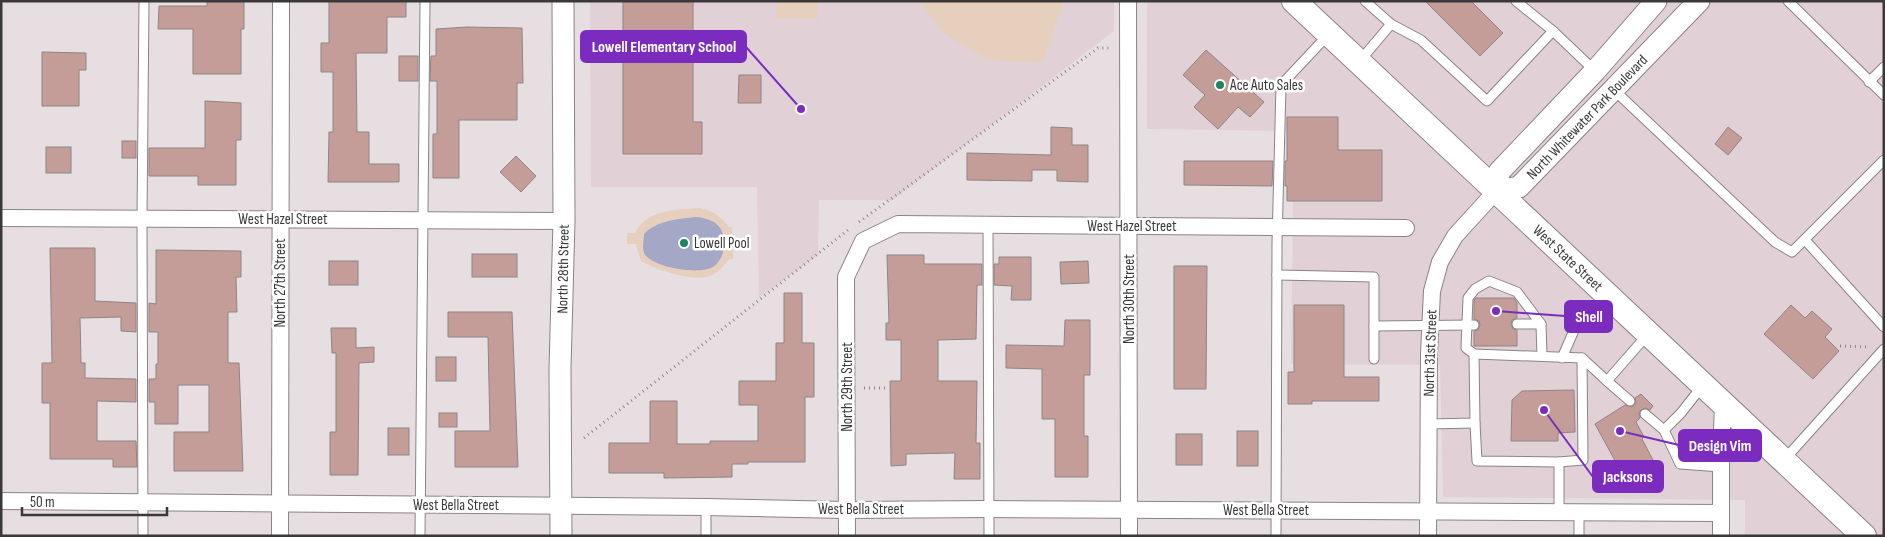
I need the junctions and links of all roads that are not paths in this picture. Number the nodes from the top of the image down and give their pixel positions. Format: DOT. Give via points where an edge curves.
graph roads {
  1 [pos="144,1"];
  2 [pos="281,1"];
  3 [pos="425,1"];
  4 [pos="563,1"];
  5 [pos="1128,1"];
  6 [pos="1294,1"];
  7 [pos="1365,1"];
  8 [pos="1516,1"];
  9 [pos="1656,1"];
  10 [pos="1699,1"];
  11 [pos="1788,1"];
  12 [pos="1391,24"];
  13 [pos="1552,31"];
  14 [pos="1329,34"];
  15 [pos="1359,62"];
  16 [pos="1884,67"];
  17 [pos="1595,71"];
  18 [pos="1869,82"];
  19 [pos="1614,90"];
  20 [pos="1884,95"];
  21 [pos="1884,160"];
  22 [pos="1496,191"];
  23 [pos="1,218"];
  24 [pos="142,219"];
  25 [pos="280,219"];
  26 [pos="423,220"];
  27 [pos="564,221"];
  28 [pos="988,225"];
  29 [pos="1128,226"];
  30 [pos="1277,227"];
  31 [pos="1406,228"];
  32 [pos="1805,240"];
  33 [pos="862,241"];
  34 [pos="1277,275"];
  35 [pos="1608,296"];
  36 [pos="1517,324"];
  37 [pos="1541,324"];
  38 [pos="1471,325"];
  39 [pos="1374,326"];
  40 [pos="1430,326"];
  41 [pos="1884,328"];
  42 [pos="1648,334"];
  43 [pos="1884,349"];
  44 [pos="1474,354"];
  45 [pos="1542,356"];
  46 [pos="1562,358"];
  47 [pos="1582,358"];
  48 [pos="1374,359"];
  49 [pos="1607,381"];
  50 [pos="1703,384"];
  51 [pos="1630,401"];
  52 [pos="1723,404"];
  53 [pos="1645,414"];
  54 [pos="1475,423"];
  55 [pos="1428,424"];
  56 [pos="1664,430"];
  57 [pos="1784,460"];
  58 [pos="1559,462"];
  59 [pos="1721,467"];
  60 [pos="1,502"];
  61 [pos="143,503"];
  62 [pos="280,503"];
  63 [pos="420,504"];
  64 [pos="560,505"];
  65 [pos="706,507"];
  66 [pos="989,509"];
  67 [pos="1129,509"];
  68 [pos="847,510"];
  69 [pos="1276,510"];
  70 [pos="1428,512"];
  71 [pos="1559,512"];
  72 [pos="1580,512"];
  73 [pos="1721,513"];
  74 [pos="143,536"];
  75 [pos="280,536"];
  76 [pos="420,536"];
  77 [pos="561,536"];
  78 [pos="706,536"];
  79 [pos="847,536"];
  80 [pos="989,536"];
  81 [pos="1129,536"];
  82 [pos="1276,536"];
  83 [pos="1428,536"];
  84 [pos="1579,536"];
  85 [pos="1721,536"];
  86 [pos="1864,536"];
  1 -- 24 [label="lane"];
  2 -- 25 [label="street, North 27th Street"];
  3 -- 26 [label="lane"];
  4 -- 27 [label="street, North 28th Street"];
  5 -- 29 [label="street, North 30th Street"];
  6 -- 14 [label="main road, West State Street"];
  7 -- 12 [label="lane"];
  8 -- 13 [label="lane"];
  9 -- 17 [label="street, North Whitewater Park Boulevard"];
  10 -- 19 [label="street, North Whitewater Park Boulevard"];
  11 -- 18 [label="lane"];
  12 -- 13 [label="lane" via="1421,40 1487,101"];
  12 -- 15 [label="lane"];
  13 -- 17 [label="lane"];
  14 -- 15 [label="main road, West State Street"];
  14 -- 30 [label="lane" via="1281,86"];
  15 -- 22 [label="main road, West State Street"];
  16 -- 18 [label="lane"];
  17 -- 22 [label="street, North Whitewater Park Boulevard" via="1499,172"];
  18 -- 20 [label="lane"];
  19 -- 22 [label="street, North Whitewater Park Boulevard" via="1519,187"];
  19 -- 32 [label="lane" via="1775,242 1792,252"];
  21 -- 32 [label="lane"];
  22 -- 35 [label="main road, West State Street"];
  22 -- 40 [label="street, North 31st Street" via="1455,236 1440,262 1432,291"];
  23 -- 24 [label="street, West Hazel Street"];
  24 -- 25 [label="street, West Hazel Street"];
  24 -- 61 [label="lane"];
  25 -- 26 [label="street, West Hazel Street"];
  25 -- 62 [label="street, North 27th Street"];
  26 -- 27 [label="street, West Hazel Street"];
  26 -- 63 [label="lane"];
  27 -- 64 [label="street, North 28th Street"];
  28 -- 29 [label="street, West Hazel Street"];
  28 -- 33 [label="street, West Hazel Street" via="898,224"];
  28 -- 66 [label="lane"];
  29 -- 30 [label="street, West Hazel Street"];
  29 -- 67 [label="street, North 30th Street"];
  30 -- 31 [label="street, West Hazel Street"];
  30 -- 34 [label="lane"];
  32 -- 41 [label="lane"];
  33 -- 68 [label="street, North 29th Street" via="846,277"];
  34 -- 39 [label="lane" via="1374,276"];
  34 -- 69 [label="lane"];
  35 -- 42 [label="main road, West State Street"];
  35 -- 46 [label="lane" via="1578,321"];
  36 -- 37 [label="lane"];
  37 -- 38 [label="lane" via="1517,292 1489,281 1475,289 1468,298"];
  37 -- 45 [label="lane"];
  38 -- 40 [label="lane"];
  38 -- 44 [label="lane" via="1466,348"];
  39 -- 40 [label="lane"];
  39 -- 48 [label="lane"];
  40 -- 55 [label="street, North 31st Street"];
  42 -- 49 [label="lane"];
  42 -- 50 [label="main road, West State Street"];
  43 -- 57 [label="lane"];
  44 -- 45 [label="lane"];
  44 -- 54 [label="lane"];
  45 -- 46 [label="lane"];
  46 -- 47 [label="lane"];
  47 -- 49 [label="lane"];
  47 -- 58 [label="lane" via="1583,460"];
  49 -- 51 [label="lane"];
  50 -- 52 [label="main road, West State Street"];
  50 -- 56 [label="lane"];
  52 -- 57 [label="main road, West State Street"];
  52 -- 59 [label="street"];
  53 -- 56 [label="lane"];
  54 -- 55 [label="lane"];
  54 -- 58 [label="lane" via="1477,461"];
  55 -- 70 [label="street, North 31st Street"];
  56 -- 59 [label="lane" via="1680,464"];
  57 -- 86 [label="main road, West State Street"];
  58 -- 71 [label="lane"];
  59 -- 73 [label="street"];
  60 -- 61 [label="street, West Bella Street"];
  61 -- 62 [label="street, West Bella Street"];
  61 -- 74 [label="lane"];
  62 -- 63 [label="street, West Bella Street"];
  62 -- 75 [label="street, North 27th Street"];
  63 -- 64 [label="street, West Bella Street"];
  63 -- 76 [label="lane"];
  64 -- 65 [label="street, West Bella Street"];
  64 -- 77 [label="street, North 28th Street"];
  65 -- 68 [label="street, West Bella Street"];
  65 -- 78 [label="lane"];
  66 -- 67 [label="street, West Bella Street"];
  66 -- 68 [label="street, West Bella Street"];
  66 -- 80 [label="lane"];
  67 -- 69 [label="street, West Bella Street"];
  67 -- 81 [label="street, North 30th Street"];
  68 -- 79 [label="street, North 29th Street"];
  69 -- 70 [label="street, West Bella Street"];
  69 -- 82 [label="lane"];
  70 -- 71 [label="street, West Bella Street"];
  70 -- 83 [label="street, North 31st Street"];
  71 -- 72 [label="street, West Bella Street"];
  72 -- 73 [label="street, West Bella Street"];
  72 -- 84 [label="lane"];
  73 -- 85 [label="street"];
}
